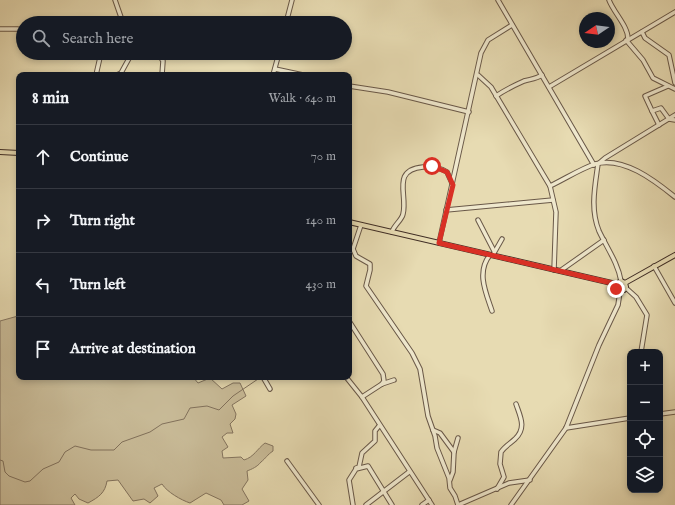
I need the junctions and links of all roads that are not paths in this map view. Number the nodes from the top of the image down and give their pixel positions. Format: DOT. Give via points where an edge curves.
graph roads {
  1 [pos="115,0"];
  2 [pos="292,0"];
  3 [pos="498,0"];
  4 [pos="609,0"];
  5 [pos="675,12"];
  6 [pos="121,16"];
  7 [pos="288,16"];
  8 [pos="512,25"];
  9 [pos="0,29"];
  10 [pos="16,30"];
  11 [pos="628,32"];
  12 [pos="642,32"];
  13 [pos="637,34"];
  14 [pos="627,40"];
  15 [pos="99,60"];
  16 [pos="128,60"];
  17 [pos="162,60"];
  18 [pos="277,60"];
  19 [pos="275,69"];
  20 [pos="97,72"];
  21 [pos="122,72"];
  22 [pos="162,72"];
  23 [pos="274,72"];
  24 [pos="289,72"];
  25 [pos="478,75"];
  26 [pos="542,75"];
  27 [pos="675,83"];
  28 [pos="352,86"];
  29 [pos="668,86"];
  30 [pos="549,87"];
  31 [pos="675,89"];
  32 [pos="496,96"];
  33 [pos="652,111"];
  34 [pos="469,112"];
  35 [pos="675,115"];
  36 [pos="669,119"];
  37 [pos="675,120"];
  38 [pos="659,125"];
  39 [pos="0,152"];
  40 [pos="16,154"];
  41 [pos="596,164"];
  42 [pos="453,185"];
  43 [pos="550,186"];
  44 [pos="675,197"];
  45 [pos="554,200"];
  46 [pos="446,210"];
  47 [pos="478,220"];
  48 [pos="352,223"];
  49 [pos="361,225"];
  50 [pos="392,232"];
  51 [pos="502,239"];
  52 [pos="604,240"];
  53 [pos="439,243"];
  54 [pos="494,251"];
  55 [pos="675,255"];
  56 [pos="491,256"];
  57 [pos="654,266"];
  58 [pos="554,270"];
  59 [pos="560,271"];
  60 [pos="616,284"];
  61 [pos="624,284"];
  62 [pos="620,292"];
  63 [pos="675,303"];
  64 [pos="492,311"];
  65 [pos="352,326"];
  66 [pos="641,349"];
  67 [pos="265,380"];
  68 [pos="348,380"];
  69 [pos="394,380"];
  70 [pos="382,384"];
  71 [pos="270,389"];
  72 [pos="362,397"];
  73 [pos="516,404"];
  74 [pos="675,412"];
  75 [pos="663,414"];
  76 [pos="627,418"];
  77 [pos="378,426"];
  78 [pos="566,428"];
  79 [pos="433,430"];
  80 [pos="458,438"];
  81 [pos="454,452"];
  82 [pos="287,461"];
  83 [pos="356,469"];
  84 [pos="409,472"];
  85 [pos="530,480"];
  86 [pos="449,481"];
  87 [pos="497,489"];
  88 [pos="383,492"];
  89 [pos="429,500"];
  90 [pos="314,505"];
  91 [pos="319,505"];
  92 [pos="353,505"];
  93 [pos="366,505"];
  94 [pos="392,505"];
  95 [pos="422,505"];
  96 [pos="432,505"];
  97 [pos="458,505"];
  98 [pos="510,505"];
  1 -- 6 [label="street"];
  2 -- 7 [label="street"];
  3 -- 8 [label="street"];
  4 -- 11 [label="street"];
  5 -- 12 [label="street"];
  8 -- 25 [label="street" via="488,40 484,46"];
  8 -- 26 [label="street"];
  9 -- 10 [label="street"];
  11 -- 13 [label="street"];
  11 -- 14 [label="street"];
  12 -- 13 [label="street"];
  12 -- 27 [label="street" via="649,41 669,55"];
  13 -- 14 [label="street"];
  14 -- 29 [label="street" via="653,78"];
  14 -- 30 [label="street"];
  15 -- 20 [label="street"];
  16 -- 21 [label="street"];
  17 -- 22 [label="street"];
  18 -- 19 [label="street"];
  19 -- 23 [label="street"];
  19 -- 24 [label="street"];
  25 -- 32 [label="street" via="491,87"];
  25 -- 34 [label="street"];
  26 -- 30 [label="street"];
  26 -- 32 [label="street" via="524,81"];
  28 -- 34 [label="street" via="388,92"];
  29 -- 31 [label="street"];
  29 -- 33 [label="street" via="645,96"];
  30 -- 41 [label="street"];
  32 -- 43 [label="street"];
  33 -- 36 [label="street" via="661,108"];
  33 -- 38 [label="street"];
  34 -- 42 [label="street"];
  35 -- 36 [label="street"];
  36 -- 37 [label="street"];
  36 -- 38 [label="street"];
  38 -- 41 [label="street"];
  39 -- 40 [label="main road"];
  41 -- 43 [label="street"];
  41 -- 44 [label="street" via="612,162 634,169"];
  41 -- 52 [label="street" via="594,215"];
  42 -- 46 [label="street"];
  42 -- 50 [label="street" via="447,172 442,169 432,166 411,170 403,180 403,216"];
  43 -- 45 [label="street"];
  45 -- 46 [label="street"];
  45 -- 58 [label="street"];
  46 -- 53 [label="street"];
  47 -- 54 [label="street"];
  48 -- 49 [label="main road"];
  49 -- 50 [label="main road"];
  49 -- 79 [label="street" via="353,249 356,256 370,264 366,286 412,353 420,369 427,413"];
  50 -- 53 [label="main road"];
  51 -- 54 [label="street"];
  52 -- 59 [label="street"];
  52 -- 61 [label="street"];
  53 -- 56 [label="main road"];
  54 -- 56 [label="street"];
  55 -- 57 [label="main road"];
  56 -- 58 [label="main road"];
  56 -- 64 [label="street" via="485,261 483,277 487,301"];
  57 -- 61 [label="main road"];
  57 -- 63 [label="street"];
  58 -- 59 [label="main road"];
  59 -- 60 [label="main road"];
  60 -- 61 [label="main road"];
  60 -- 62 [label="main road" via="616,289"];
  61 -- 62 [label="main road" via="624,290"];
  61 -- 66 [label="street" via="647,315"];
  62 -- 78 [label="street" via="618,305"];
  65 -- 70 [label="street" via="383,374"];
  67 -- 71 [label="street"];
  68 -- 72 [label="street"];
  69 -- 70 [label="street"];
  70 -- 72 [label="street"];
  72 -- 77 [label="street"];
  73 -- 87 [label="street" via="522,429 501,452 500,464 504,477"];
  74 -- 75 [label="street"];
  76 -- 78 [label="street"];
  77 -- 83 [label="street" via="374,441 362,453"];
  77 -- 84 [label="street"];
  78 -- 85 [label="street"];
  79 -- 81 [label="street" via="440,433"];
  79 -- 86 [label="street"];
  80 -- 81 [label="street"];
  81 -- 86 [label="street" via="453,472"];
  82 -- 91 [label="street"];
  83 -- 88 [label="street" via="368,466"];
  83 -- 92 [label="street" via="349,480"];
  84 -- 88 [label="street"];
  84 -- 89 [label="street"];
  85 -- 87 [label="street" via="509,483"];
  85 -- 98 [label="street"];
  86 -- 97 [label="street"];
  87 -- 97 [label="street"];
  88 -- 93 [label="street"];
  88 -- 94 [label="street"];
  89 -- 95 [label="street"];
  89 -- 96 [label="street"];
  90 -- 91 [label="street"];
}
